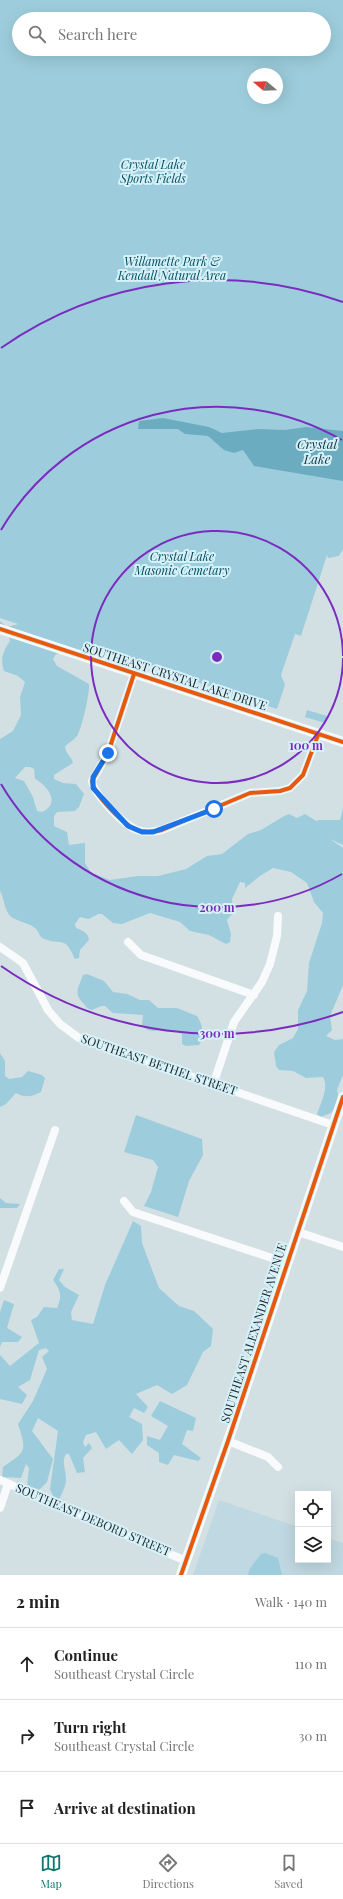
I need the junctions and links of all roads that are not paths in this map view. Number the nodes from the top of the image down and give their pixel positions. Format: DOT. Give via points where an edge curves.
graph roads {
  1 [pos="0,629"];
  2 [pos="134,674"];
  3 [pos="318,735"];
  4 [pos="343,742"];
  5 [pos="278,916"];
  6 [pos="128,942"];
  7 [pos="0,947"];
  8 [pos="254,995"];
  9 [pos="213,1085"];
  10 [pos="343,1097"];
  11 [pos="333,1125"];
  12 [pos="55,1130"];
  13 [pos="124,1201"];
  14 [pos="298,1232"];
  15 [pos="343,1247"];
  16 [pos="287,1263"];
  17 [pos="0,1288"];
  18 [pos="228,1441"];
  19 [pos="278,1467"];
  20 [pos="0,1480"];
  21 [pos="8,1484"];
  22 [pos="0,1508"];
  23 [pos="186,1561"];
  24 [pos="181,1575"];
  1 -- 2 [label="street, SOUTHEAST CRYSTAL LAKE DRIVE"];
  2 -- 3 [label="street, SOUTHEAST CRYSTAL LAKE DRIVE"];
  2 -- 3 [label="street" via="108,753 92,781 95,791 120,819 137,830 162,830 250,793 290,788 304,775"];
  3 -- 4 [label="street, SOUTHEAST CRYSTAL LAKE DRIVE"];
  5 -- 8 [label="street" via="277,936 270,964"];
  6 -- 8 [label="street" via="141,955"];
  7 -- 9 [label="street, SOUTHEAST BETHEL STREET" via="23,963 48,1010 70,1032 89,1043"];
  8 -- 9 [label="street" via="234,1022"];
  9 -- 11 [label="street, SOUTHEAST BETHEL STREET"];
  10 -- 11 [label="street, SOUTHEAST ALEXANDER AVENUE"];
  11 -- 14 [label="street, SOUTHEAST ALEXANDER AVENUE"];
  12 -- 17 [label="street"];
  13 -- 16 [label="street" via="133,1212"];
  14 -- 15 [label="street"];
  14 -- 16 [label="street, SOUTHEAST ALEXANDER AVENUE"];
  16 -- 18 [label="street, SOUTHEAST ALEXANDER AVENUE"];
  18 -- 19 [label="street" via="268,1457"];
  18 -- 23 [label="street, SOUTHEAST ALEXANDER AVENUE"];
  20 -- 21 [label="street, SOUTHEAST DEBORD STREET"];
  21 -- 22 [label="street"];
  21 -- 23 [label="street, SOUTHEAST DEBORD STREET"];
  23 -- 24 [label="street, SOUTHEAST ALEXANDER AVENUE"];
}
